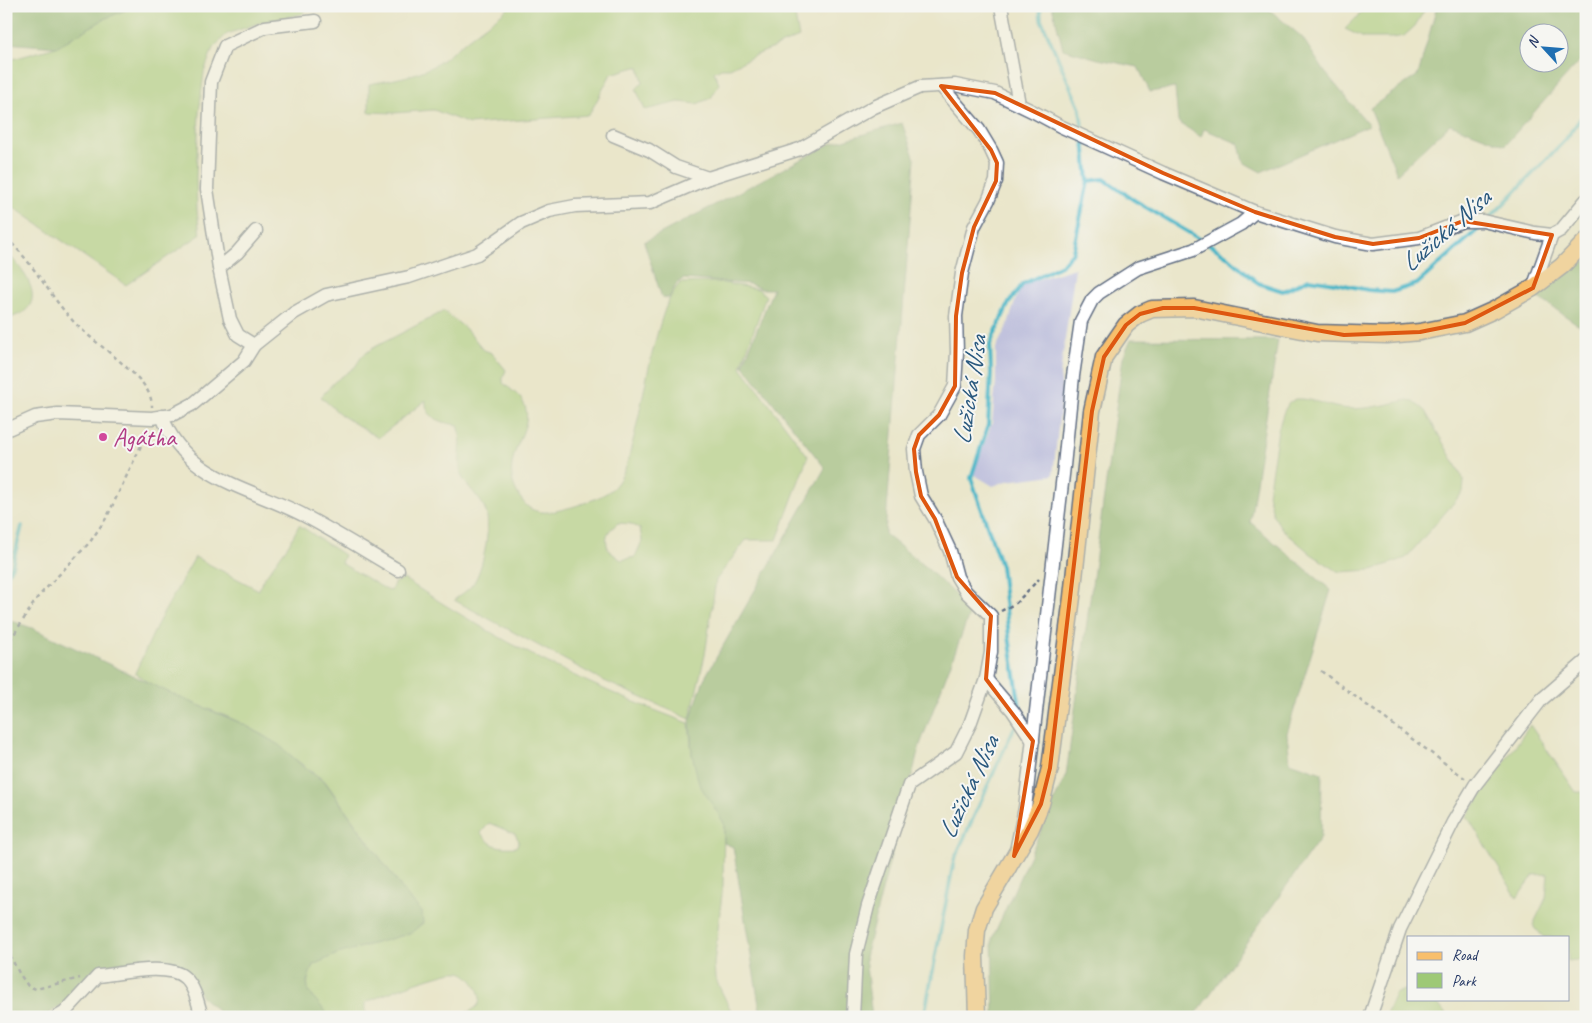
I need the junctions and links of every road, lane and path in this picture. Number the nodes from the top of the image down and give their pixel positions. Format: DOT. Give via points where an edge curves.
graph roads {
  1 [pos="1001,6"];
  2 [pos="315,20"];
  3 [pos="941,86"];
  4 [pos="1020,104"];
  5 [pos="613,135"];
  6 [pos="708,178"];
  7 [pos="1586,200"];
  8 [pos="1255,212"];
  9 [pos="256,231"];
  10 [pos="1552,234"];
  11 [pos="6,238"];
  12 [pos="1586,241"];
  13 [pos="219,268"];
  14 [pos="1533,288"];
  15 [pos="254,345"];
  16 [pos="157,417"];
  17 [pos="6,430"];
  18 [pos="1054,558"];
  19 [pos="398,570"];
  20 [pos="991,616"];
  21 [pos="6,647"];
  22 [pos="1586,661"];
  23 [pos="1322,671"];
  24 [pos="986,679"];
  25 [pos="1034,741"];
  26 [pos="1475,786"];
  27 [pos="1014,856"];
  28 [pos="6,948"];
  29 [pos="98,976"];
  30 [pos="57,1017"];
  31 [pos="202,1017"];
  32 [pos="853,1017"];
  33 [pos="977,1017"];
  34 [pos="1370,1017"];
  1 -- 4 [label="street"];
  2 -- 13 [label="street" via="265,27 225,46 211,82 207,188"];
  3 -- 4 [label="street" via="955,85 995,93"];
  3 -- 6 [label="street" via="920,87 874,107 800,149"];
  3 -- 20 [label="street" via="979,130 991,150 997,163 996,181 974,227 962,273 956,316 955,386 939,415 919,435 914,457 920,496 950,551 957,577 966,592"];
  4 -- 8 [label="street" via="1060,126"];
  5 -- 6 [label="street" via="648,150 676,168"];
  6 -- 15 [label="street" via="650,202 575,206 549,211 521,223 477,254 409,277 326,295 294,313"];
  7 -- 10 [label="street" via="1562,230"];
  8 -- 10 [label="street" via="1335,237 1373,244 1418,238 1463,221"];
  8 -- 18 [label="street" via="1241,224 1193,250 1138,268 1099,292 1092,300 1081,321"];
  9 -- 13 [label="street"];
  10 -- 14 [label="street"];
  11 -- 16 [label="path" via="73,321 142,381"];
  12 -- 14 [label="main road" via="1562,266"];
  13 -- 15 [label="street" via="230,319 238,335"];
  14 -- 27 [label="main road" via="1465,322 1387,335 1318,333 1194,308 1152,309 1126,325 1104,357 1092,411 1050,768 1041,804"];
  15 -- 16 [label="street" via="244,361 193,404"];
  16 -- 17 [label="street" via="58,414 36,417"];
  16 -- 19 [label="street" via="202,469 304,515"];
  16 -- 21 [label="path" via="90,542 37,598"];
  18 -- 20 [label="path" via="1016,603"];
  18 -- 25 [label="street"];
  20 -- 24 [label="street" via="991,652"];
  22 -- 26 [label="street" via="1541,700"];
  23 -- 26 [label="path"];
  24 -- 25 [label="street"];
  24 -- 32 [label="street" via="956,752 909,785 868,906 856,954"];
  25 -- 27 [label="street" via="1025,808"];
  26 -- 34 [label="street" via="1453,822 1400,929"];
  27 -- 33 [label="main road" via="984,908 977,930"];
  28 -- 29 [label="path" via="28,986 36,989"];
  29 -- 30 [label="street"];
  29 -- 31 [label="street" via="161,969 173,971 185,977"];
}
